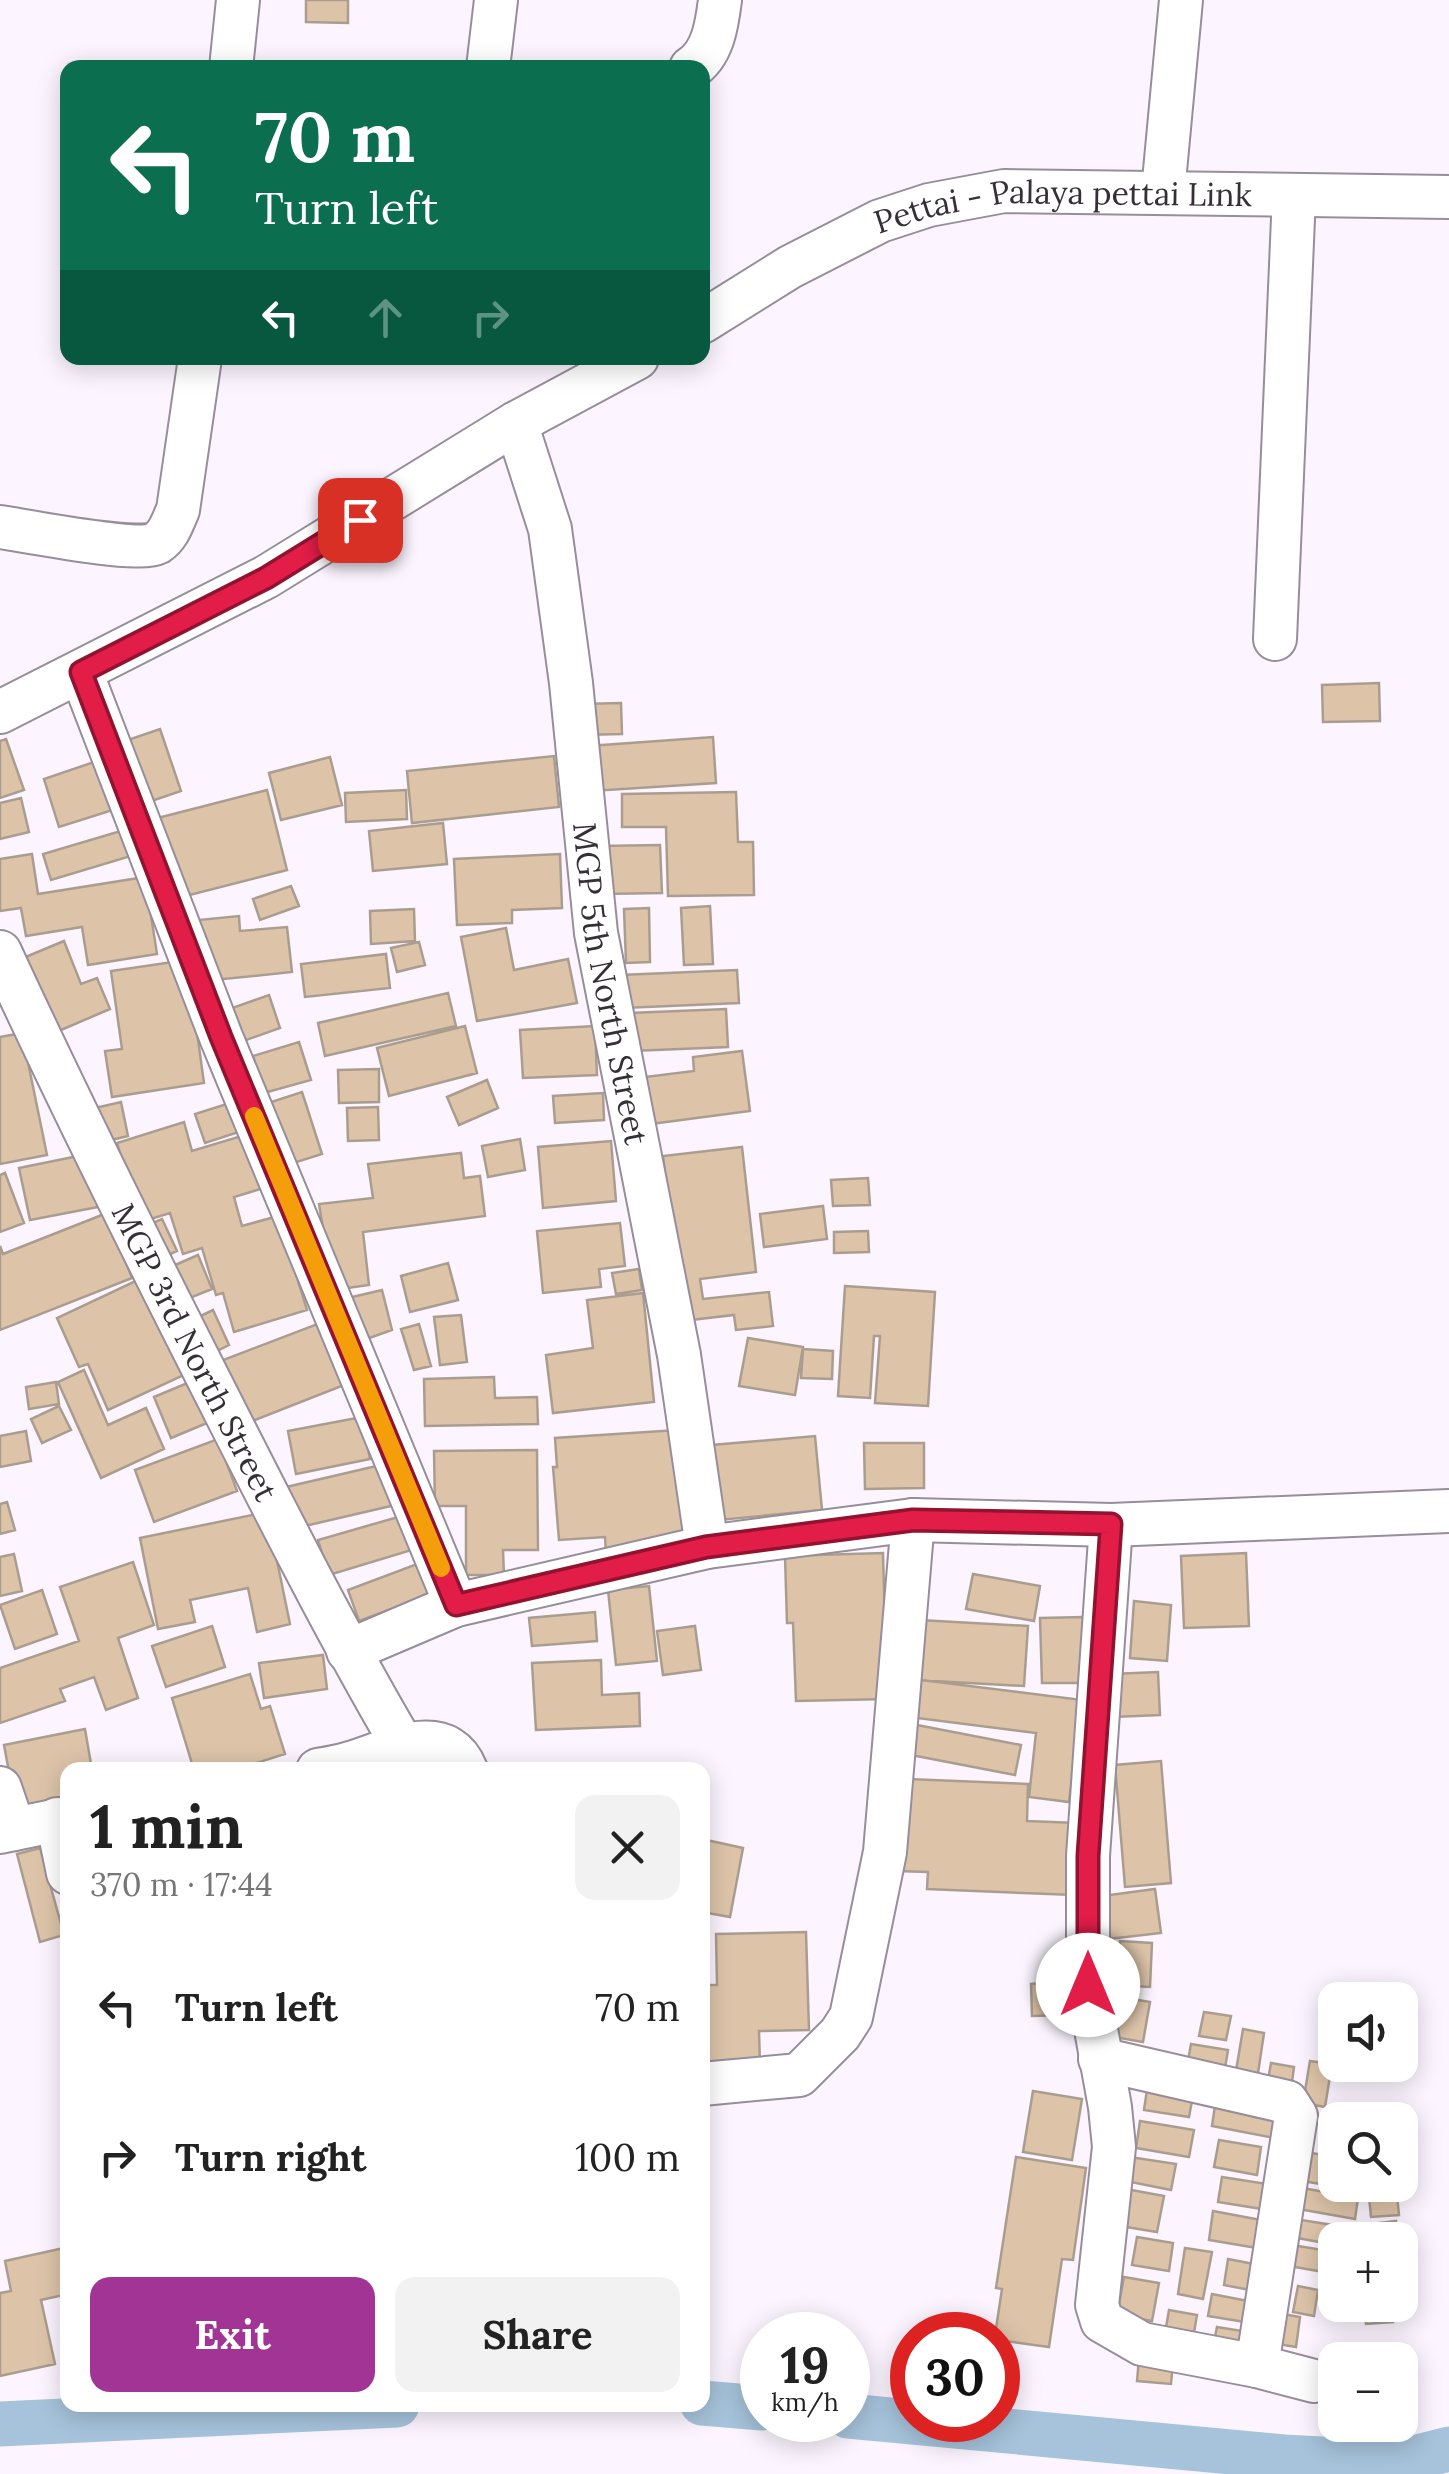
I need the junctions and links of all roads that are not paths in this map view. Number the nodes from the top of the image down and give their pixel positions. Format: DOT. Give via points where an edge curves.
graph roads {
  1 [pos="238,0"];
  2 [pos="496,0"];
  3 [pos="720,0"];
  4 [pos="1181,0"];
  5 [pos="232,60"];
  6 [pos="489,60"];
  7 [pos="703,60"];
  8 [pos="1163,192"];
  9 [pos="1294,195"];
  10 [pos="1449,196"];
  11 [pos="710,317"];
  12 [pos="199,365"];
  13 [pos="624,365"];
  14 [pos="516,423"];
  15 [pos="0,527"];
  16 [pos="1275,639"];
  17 [pos="81,672"];
  18 [pos="0,712"];
  19 [pos="0,952"];
  20 [pos="1449,1511"];
  21 [pos="913,1520"];
  22 [pos="1111,1524"];
  23 [pos="706,1547"];
  24 [pos="456,1605"];
  25 [pos="348,1651"];
  26 [pos="402,1744"];
  27 [pos="356,1762"];
  28 [pos="463,1762"];
  29 [pos="0,1788"];
  30 [pos="60,1819"];
  31 [pos="7,1831"];
  32 [pos="1100,2059"];
  33 [pos="710,2083"];
  34 [pos="1257,2366"];
  35 [pos="1314,2381"];
  1 -- 5 [label="street"];
  2 -- 6 [label="street"];
  3 -- 7 [label="street"];
  4 -- 8 [label="street"];
  8 -- 9 [label="street, Pettai - Palaya pettai Link"];
  8 -- 11 [label="street, Pettai - Palaya pettai Link" via="1004,191 929,205 790,267"];
  9 -- 10 [label="street, Pettai - Palaya pettai Link"];
  9 -- 16 [label="street"];
  12 -- 15 [label="street" via="181,498 168,532 154,545"];
  13 -- 14 [label="street"];
  14 -- 17 [label="street" via="266,578"];
  14 -- 23 [label="street, MGP 5th North Street" via="550,529 596,933 679,1356"];
  17 -- 18 [label="street"];
  17 -- 24 [label="street" via="221,1037"];
  19 -- 25 [label="street, MGP 3rd North Street" via="74,1114"];
  20 -- 22 [label="street"];
  21 -- 22 [label="street"];
  21 -- 23 [label="street"];
  21 -- 33 [label="street" via="885,1852 851,2017 798,2076"];
  22 -- 32 [label="street" via="1088,1856 1088,1985"];
  23 -- 24 [label="street"];
  24 -- 25 [label="street"];
  25 -- 26 [label="street, MGP 3rd North Street"];
  26 -- 27 [label="street"];
  26 -- 28 [label="street" via="438,1743"];
  29 -- 31 [label="street"];
  30 -- 31 [label="street"];
  32 -- 34 [label="street" via="1114,2147 1097,2305 1102,2321 1142,2344"];
  32 -- 34 [label="street" via="1287,2102 1296,2116"];
  34 -- 35 [label="street"];
}
